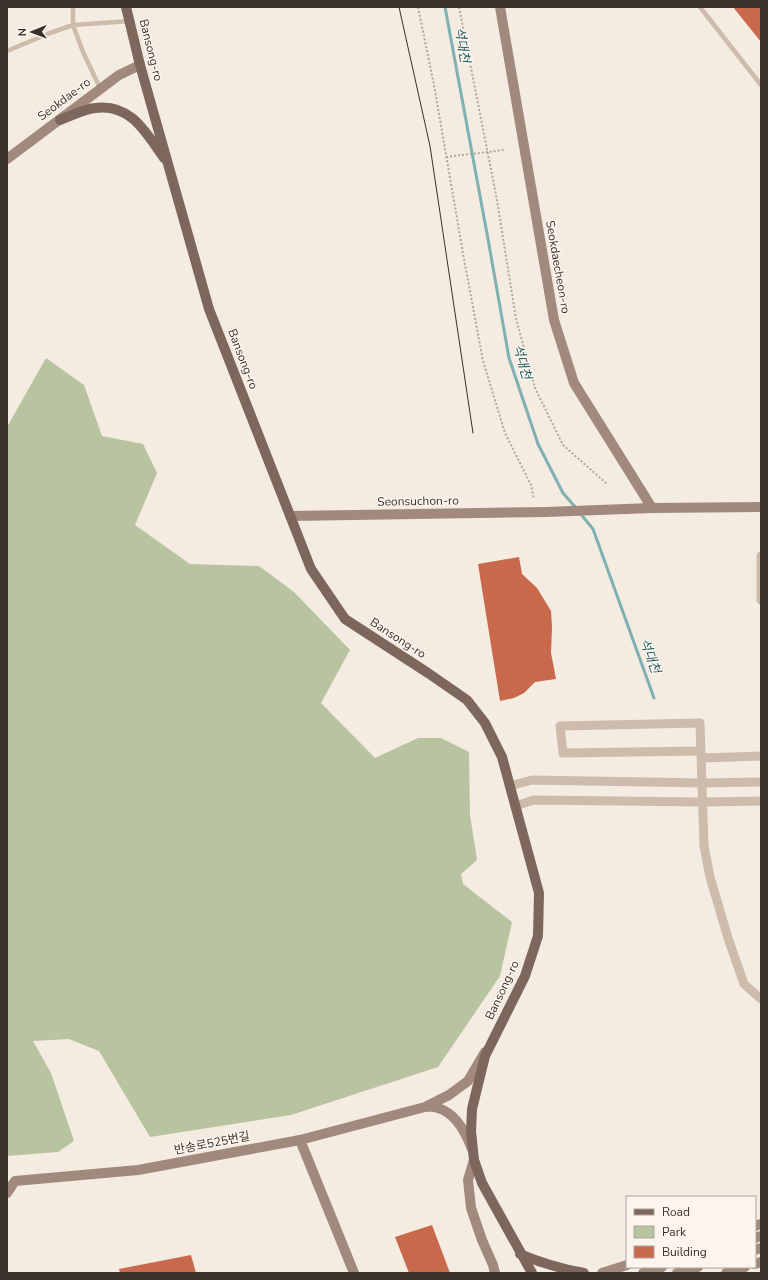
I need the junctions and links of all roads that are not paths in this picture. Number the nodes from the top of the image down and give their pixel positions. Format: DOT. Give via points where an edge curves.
graph roads {
  1 [pos="73,7"];
  2 [pos="126,7"];
  3 [pos="500,7"];
  4 [pos="700,7"];
  5 [pos="130,21"];
  6 [pos="73,25"];
  7 [pos="7,51"];
  8 [pos="140,65"];
  9 [pos="761,85"];
  10 [pos="100,88"];
  11 [pos="60,120"];
  12 [pos="7,159"];
  13 [pos="168,164"];
  14 [pos="761,507"];
  15 [pos="652,508"];
  16 [pos="290,516"];
  17 [pos="761,556"];
  18 [pos="761,600"];
  19 [pos="701,754"];
  20 [pos="761,756"];
  21 [pos="761,782"];
  22 [pos="703,783"];
  23 [pos="510,786"];
  24 [pos="761,801"];
  25 [pos="703,802"];
  26 [pos="515,806"];
  27 [pos="761,999"];
  28 [pos="490,1045"];
  29 [pos="425,1107"];
  30 [pos="300,1140"];
  31 [pos="473,1155"];
  32 [pos="7,1193"];
  33 [pos="520,1254"];
  34 [pos="626,1265"];
  35 [pos="659,1268"];
  36 [pos="694,1268"];
  37 [pos="742,1268"];
  38 [pos="354,1273"];
  39 [pos="495,1273"];
  40 [pos="532,1273"];
  41 [pos="584,1273"];
  42 [pos="602,1273"];
  43 [pos="643,1273"];
  44 [pos="677,1273"];
  45 [pos="726,1273"];
  1 -- 6 [label="lane"];
  2 -- 5 [label="main road, Bansong-ro"];
  3 -- 15 [label="main road, Seokdaecheon-ro" via="554,320 574,383"];
  4 -- 9 [label="lane"];
  5 -- 6 [label="lane"];
  5 -- 8 [label="main road, Bansong-ro"];
  6 -- 7 [label="lane"];
  6 -- 10 [label="lane"];
  8 -- 10 [label="main road, Seokdae-ro" via="119,74"];
  8 -- 13 [label="main road, Bansong-ro"];
  10 -- 11 [label="main road, Seokdae-ro"];
  11 -- 12 [label="main road, Seokdae-ro"];
  11 -- 13 [label="main road" via="95,108 121,110 138,123"];
  13 -- 16 [label="main road, Bansong-ro" via="209,308"];
  14 -- 15 [label="main road"];
  15 -- 16 [label="main road, Seonsuchon-ro"];
  16 -- 23 [label="main road, Bansong-ro" via="310,569 345,619 467,700 485,723 502,757"];
  17 -- 18 [label="street"];
  19 -- 19 [label="street" via="563,753 560,726 700,723"];
  19 -- 20 [label="street"];
  19 -- 22 [label="street"];
  21 -- 22 [label="street"];
  22 -- 23 [label="street" via="532,780"];
  22 -- 25 [label="street"];
  23 -- 26 [label="main road, Bansong-ro"];
  24 -- 25 [label="street"];
  25 -- 26 [label="street" via="534,800"];
  25 -- 27 [label="street" via="704,846 710,877 744,984"];
  26 -- 28 [label="main road, Bansong-ro" via="539,893 538,936 526,976"];
  28 -- 29 [label="main road" via="468,1081 449,1095"];
  28 -- 31 [label="main road, Bansong-ro" via="472,1109"];
  29 -- 30 [label="main road, 반송로525번길"];
  29 -- 31 [label="main road" via="437,1107 448,1112 464,1132"];
  30 -- 32 [label="main road, 반송로525번길" via="138,1170 15,1181"];
  30 -- 38 [label="main road"];
  31 -- 33 [label="main road, Bansong-ro" via="482,1183"];
  31 -- 39 [label="main road" via="468,1180 471,1208"];
  33 -- 40 [label="main road, Bansong-ro"];
  33 -- 41 [label="main road" via="562,1269"];
  34 -- 42 [label="main road"];
  35 -- 43 [label="main road"];
  36 -- 44 [label="main road"];
  37 -- 45 [label="main road"];
}
